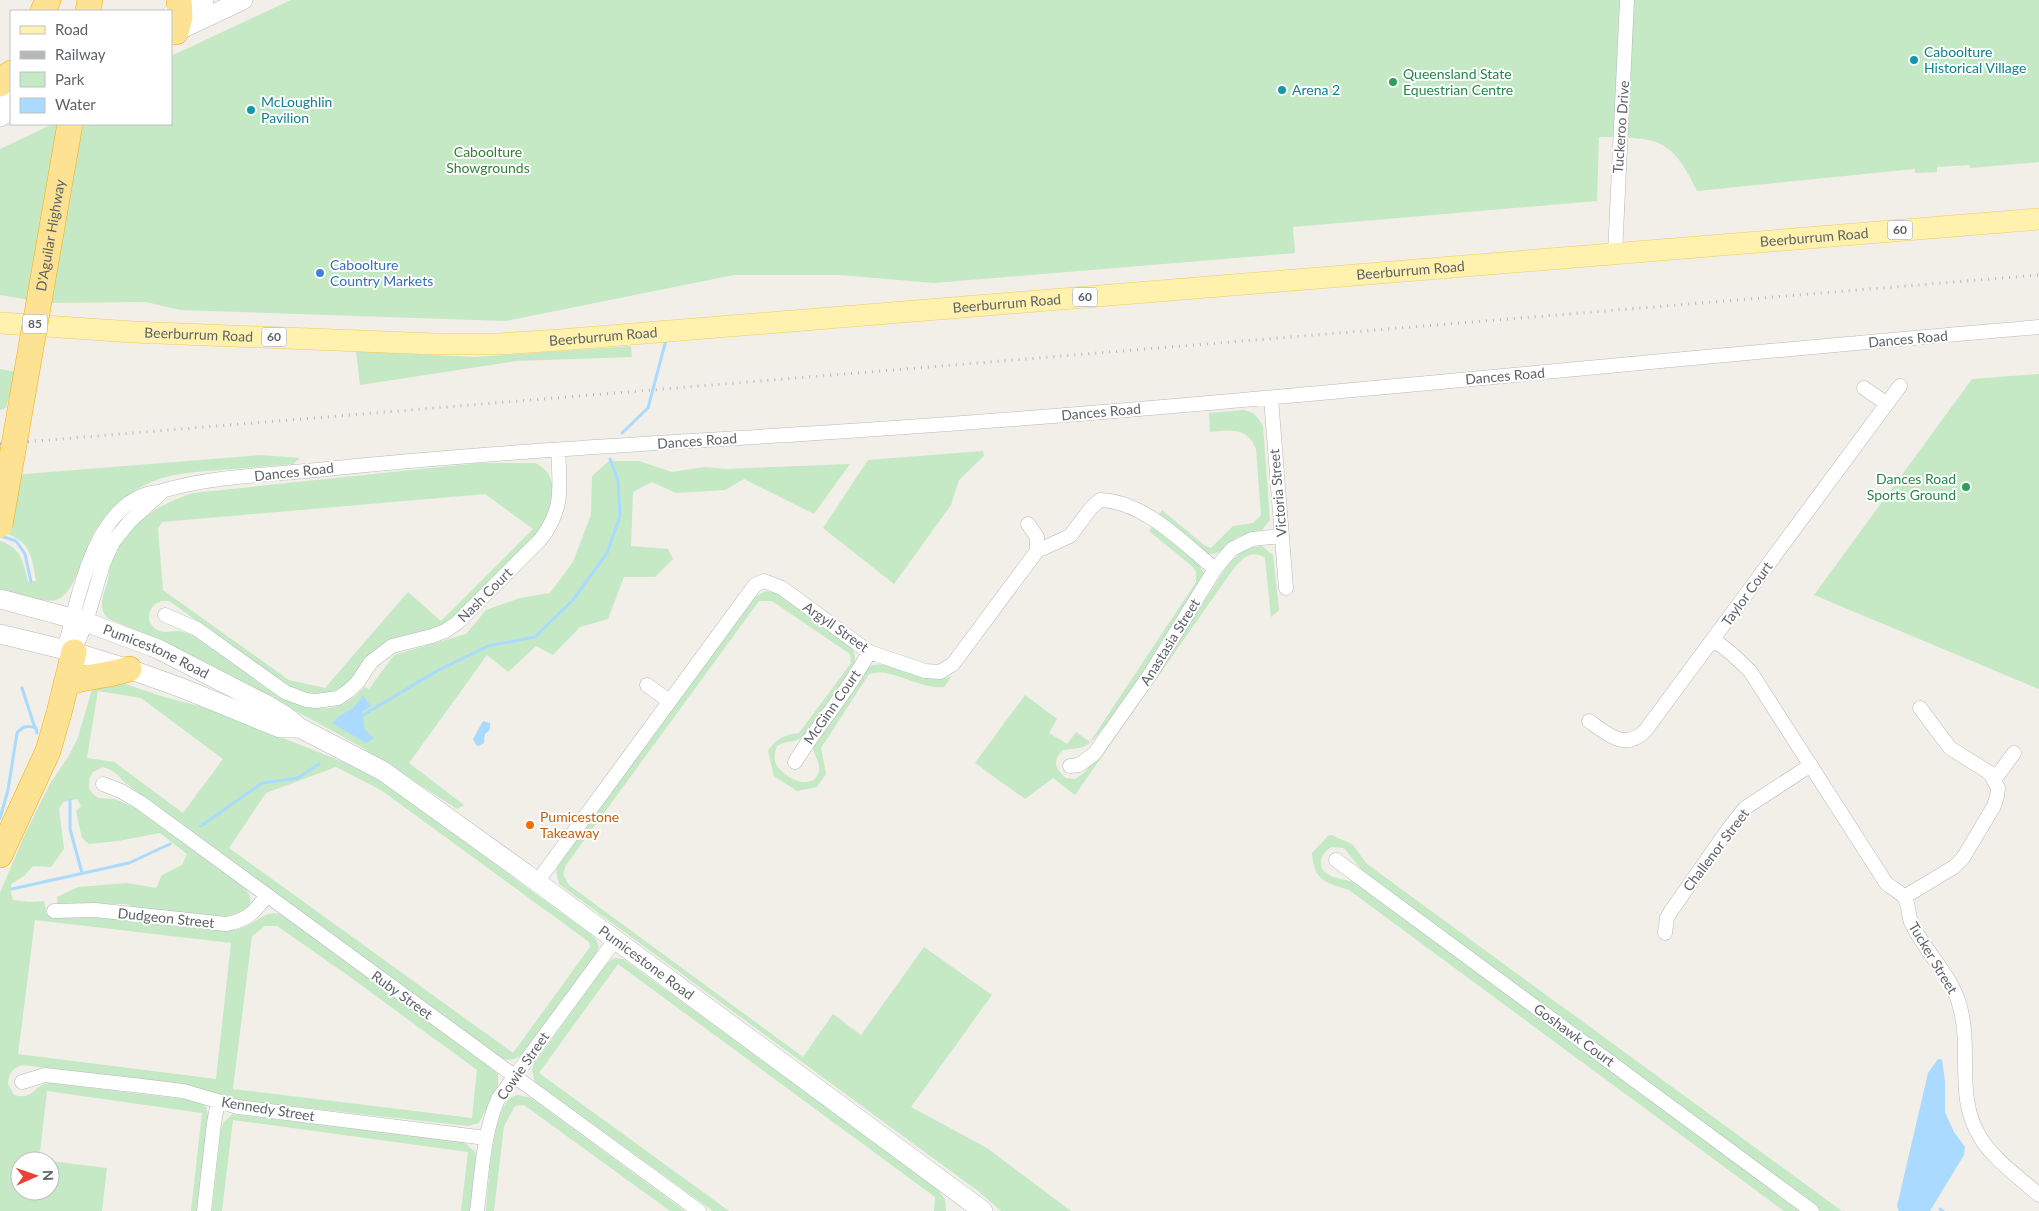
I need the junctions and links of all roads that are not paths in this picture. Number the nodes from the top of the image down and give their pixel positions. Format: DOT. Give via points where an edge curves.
graph roads {
  1 [pos="204,0"];
  2 [pos="243,0"];
  3 [pos="1627,0"];
  4 [pos="176,18"];
  5 [pos="10,75"];
  6 [pos="0,84"];
  7 [pos="70,125"];
  8 [pos="2039,219"];
  9 [pos="1614,254"];
  10 [pos="1,322"];
  11 [pos="2039,327"];
  12 [pos="1900,386"];
  13 [pos="1864,388"];
  14 [pos="1271,398"];
  15 [pos="1887,404"];
  16 [pos="558,450"];
  17 [pos="1028,524"];
  18 [pos="0,525"];
  19 [pos="1281,536"];
  20 [pos="1037,551"];
  21 [pos="1215,569"];
  22 [pos="1286,588"];
  23 [pos="0,600"];
  24 [pos="165,615"];
  25 [pos="79,620"];
  26 [pos="0,634"];
  27 [pos="1713,639"];
  28 [pos="69,651"];
  29 [pos="869,652"];
  30 [pos="128,669"];
  31 [pos="66,683"];
  32 [pos="647,685"];
  33 [pos="669,701"];
  34 [pos="1920,708"];
  35 [pos="1589,721"];
  36 [pos="300,728"];
  37 [pos="2014,753"];
  38 [pos="795,762"];
  39 [pos="1811,765"];
  40 [pos="1070,766"];
  41 [pos="1994,780"];
  42 [pos="103,784"];
  43 [pos="0,855"];
  44 [pos="1336,860"];
  45 [pos="537,882"];
  46 [pos="266,896"];
  47 [pos="1904,897"];
  48 [pos="54,911"];
  49 [pos="1665,933"];
  50 [pos="615,940"];
  51 [pos="514,1076"];
  52 [pos="22,1082"];
  53 [pos="218,1102"];
  54 [pos="486,1138"];
  55 [pos="2039,1195"];
  56 [pos="971,1208"];
  57 [pos="204,1211"];
  58 [pos="477,1211"];
  59 [pos="698,1211"];
  60 [pos="1812,1211"];
  1 -- 4 [label="main road"];
  2 -- 4 [label="main road"];
  3 -- 9 [label="street, Tuckeroo Drive"];
  5 -- 6 [label="highway"];
  7 -- 18 [label="highway, D'Aguilar Highway / 85, bridge"];
  8 -- 9 [label="main road, Beerburrum Road / 60"];
  9 -- 10 [label="main road, Beerburrum Road / 60" via="560,340 464,344 133,332"];
  11 -- 14 [label="street, Dances Road"];
  12 -- 15 [label="street, Taylor Court"];
  13 -- 15 [label="street"];
  14 -- 16 [label="street, Dances Road" via="915,427"];
  14 -- 19 [label="street, Victoria Street"];
  15 -- 27 [label="street, Taylor Court"];
  16 -- 24 [label="street, Nash Court" via="559,506 540,540 457,623 432,636 386,649 370,662 357,683 338,698 306,700 285,692 197,629"];
  16 -- 25 [label="street, Dances Road" via="347,466 198,482 164,490 130,521 113,542"];
  17 -- 20 [label="street" via="1037,537"];
  19 -- 21 [label="street, Anastasia Street" via="1244,541 1232,549"];
  19 -- 22 [label="street, Victoria Street"];
  20 -- 21 [label="street, Argyll Street" via="1070,536 1100,500 1113,500 1155,519"];
  20 -- 29 [label="street, Argyll Street" via="947,669 924,672"];
  21 -- 40 [label="street, Anastasia Street" via="1149,676 1094,754 1079,766"];
  23 -- 25 [label="main road, Pumicestone Road"];
  25 -- 28 [label="street, Dances Road"];
  25 -- 36 [label="main road, Pumicestone Road" via="173,657 265,704"];
  26 -- 28 [label="main road, Pumicestone Road"];
  27 -- 35 [label="street, Taylor Court" via="1640,736 1633,740 1614,738"];
  27 -- 39 [label="street" via="1750,671"];
  28 -- 30 [label="main road, Pumicestone Road"];
  28 -- 31 [label="highway"];
  29 -- 33 [label="street, Argyll Street" via="782,588 764,581 751,589"];
  29 -- 38 [label="street, McGinn Court"];
  30 -- 31 [label="highway"];
  30 -- 36 [label="main road, Pumicestone Road" via="280,728"];
  31 -- 43 [label="highway" via="48,751"];
  32 -- 33 [label="street"];
  33 -- 45 [label="street, Argyll Street"];
  34 -- 41 [label="street" via="1950,748 1982,767"];
  36 -- 45 [label="main road, Pumicestone Road" via="383,771"];
  37 -- 41 [label="street"];
  39 -- 47 [label="street" via="1886,882"];
  39 -- 49 [label="street, Challenor Street" via="1760,797 1737,817 1671,911"];
  41 -- 47 [label="street" via="1998,788 1994,806 1963,858 1954,867"];
  42 -- 46 [label="street, Ruby Street" via="132,797"];
  44 -- 60 [label="street, Goshawk Court"];
  45 -- 50 [label="main road, Pumicestone Road"];
  46 -- 48 [label="street, Dudgeon Street" via="245,919 226,924 95,910"];
  46 -- 51 [label="street, Ruby Street"];
  47 -- 55 [label="street, Tucker Street" via="1912,923 1960,1006 1966,1094 1974,1124 1988,1149"];
  50 -- 51 [label="street, Cowie Street"];
  50 -- 56 [label="main road, Pumicestone Road"];
  51 -- 54 [label="street, Cowie Street" via="498,1099"];
  51 -- 59 [label="street, Ruby Street"];
  52 -- 53 [label="street, Kennedy Street" via="45,1075 59,1076 183,1091"];
  53 -- 54 [label="street, Kennedy Street"];
  53 -- 57 [label="street"];
  54 -- 58 [label="street, Cowie Street"];
}
